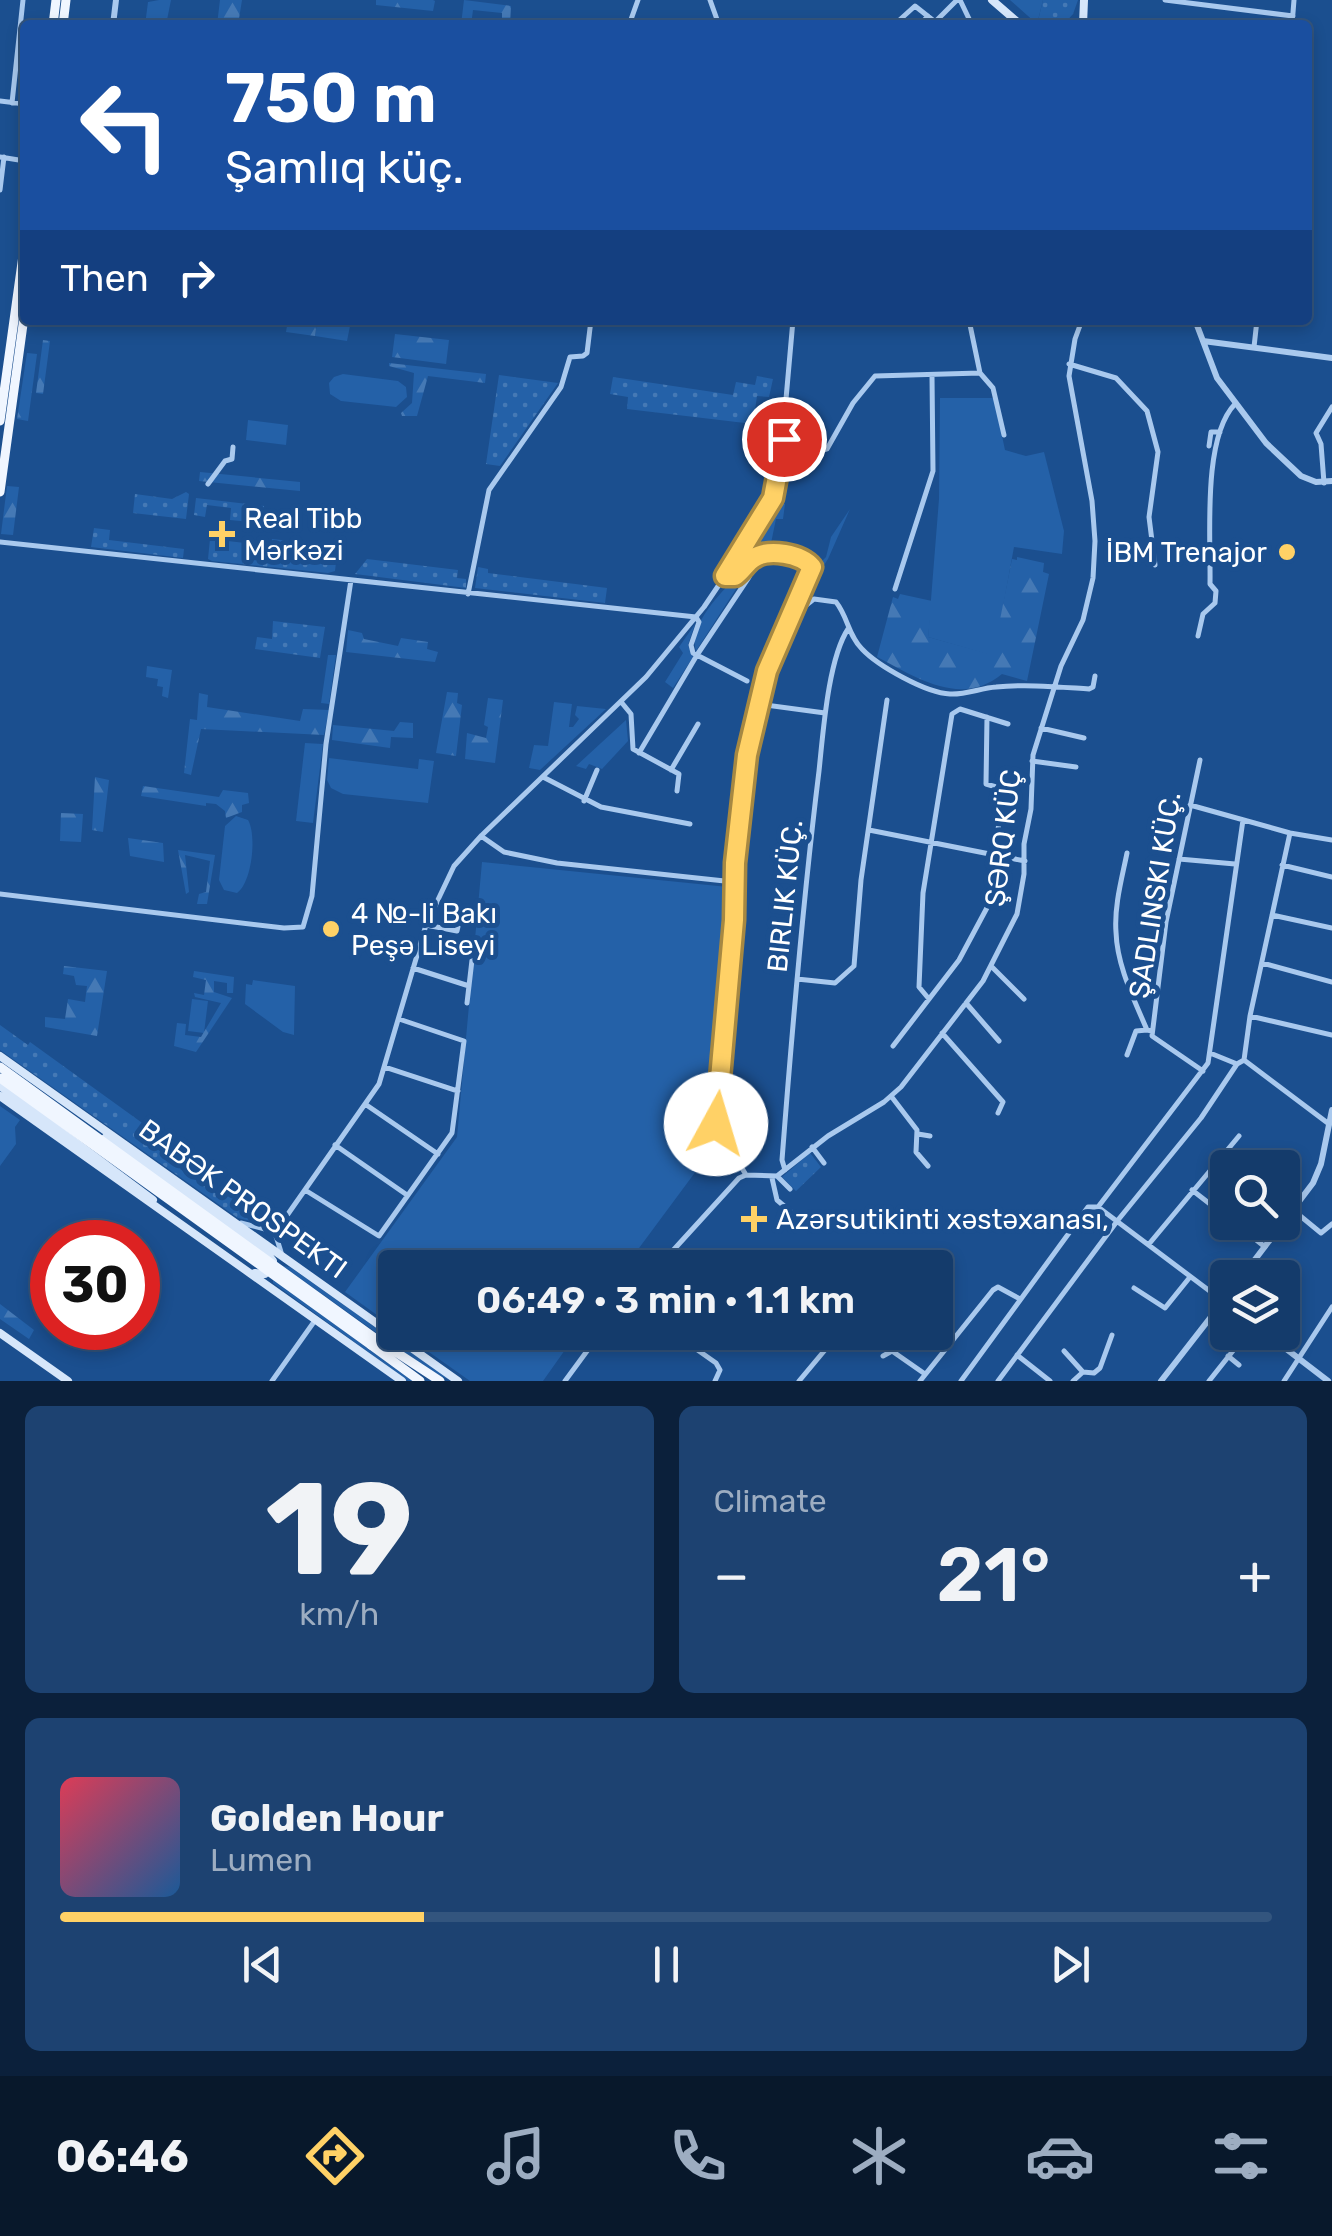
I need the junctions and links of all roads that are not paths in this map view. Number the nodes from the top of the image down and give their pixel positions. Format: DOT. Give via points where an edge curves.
graph roads {
  1 [pos="958,0"];
  2 [pos="992,0"];
  3 [pos="1165,0"];
  4 [pos="1294,0"];
  5 [pos="928,16"];
  6 [pos="1292,16"];
  7 [pos="899,20"];
  8 [pos="924,20"];
  9 [pos="932,20"];
  10 [pos="940,20"];
  11 [pos="1016,20"];
  12 [pos="1292,20"];
  13 [pos="20,34"];
  14 [pos="0,101"];
  15 [pos="12,102"];
  16 [pos="20,103"];
  17 [pos="2,157"];
  18 [pos="0,190"];
  19 [pos="20,277"];
  20 [pos="23,325"];
  21 [pos="591,325"];
  22 [pos="793,325"];
  23 [pos="970,325"];
  24 [pos="1081,325"];
  25 [pos="1197,325"];
  26 [pos="1257,325"];
  27 [pos="1203,341"];
  28 [pos="1254,347"];
  29 [pos="1332,358"];
  30 [pos="1070,364"];
  31 [pos="980,373"];
  32 [pos="932,376"];
  33 [pos="1235,404"];
  34 [pos="1332,406"];
  35 [pos="0,421"];
  36 [pos="1220,432"];
  37 [pos="1004,435"];
  38 [pos="1210,446"];
  39 [pos="233,447"];
  40 [pos="782,448"];
  41 [pos="1328,482"];
  42 [pos="208,484"];
  43 [pos="0,492"];
  44 [pos="0,542"];
  45 [pos="759,555"];
  46 [pos="1155,565"];
  47 [pos="725,576"];
  48 [pos="351,580"];
  49 [pos="895,588"];
  50 [pos="468,594"];
  51 [pos="794,610"];
  52 [pos="696,617"];
  53 [pos="848,629"];
  54 [pos="1198,636"];
  55 [pos="697,655"];
  56 [pos="1095,676"];
  57 [pos="747,681"];
  58 [pos="1054,687"];
  59 [pos="886,700"];
  60 [pos="622,703"];
  61 [pos="758,704"];
  62 [pos="826,714"];
  63 [pos="987,717"];
  64 [pos="698,724"];
  65 [pos="1008,724"];
  66 [pos="1041,728"];
  67 [pos="1084,738"];
  68 [pos="639,753"];
  69 [pos="1200,760"];
  70 [pos="1032,761"];
  71 [pos="1076,767"];
  72 [pos="597,770"];
  73 [pos="671,770"];
  74 [pos="543,777"];
  75 [pos="677,791"];
  76 [pos="584,800"];
  77 [pos="1189,805"];
  78 [pos="1244,820"];
  79 [pos="690,824"];
  80 [pos="869,830"];
  81 [pos="1290,833"];
  82 [pos="481,836"];
  83 [pos="1332,840"];
  84 [pos="932,843"];
  85 [pos="1127,853"];
  86 [pos="994,855"];
  87 [pos="1179,860"];
  88 [pos="1025,861"];
  89 [pos="1236,864"];
  90 [pos="1282,865"];
  91 [pos="1332,877"];
  92 [pos="734,882"];
  93 [pos="0,894"];
  94 [pos="461,913"];
  95 [pos="1272,914"];
  96 [pos="426,926"];
  97 [pos="1332,928"];
  98 [pos="472,960"];
  99 [pos="1262,964"];
  100 [pos="992,966"];
  101 [pos="413,968"];
  102 [pos="797,979"];
  103 [pos="1332,982"];
  104 [pos="469,986"];
  105 [pos="1024,999"];
  106 [pos="929,1000"];
  107 [pos="467,1003"];
  108 [pos="966,1003"];
  109 [pos="1250,1016"];
  110 [pos="398,1019"];
  111 [pos="1150,1030"];
  112 [pos="942,1033"];
  113 [pos="1332,1035"];
  114 [pos="999,1042"];
  115 [pos="893,1046"];
  116 [pos="1127,1054"];
  117 [pos="1210,1054"];
  118 [pos="0,1056"];
  119 [pos="1241,1062"];
  120 [pos="0,1067"];
  121 [pos="385,1067"];
  122 [pos="1203,1070"];
  123 [pos="0,1078"];
  124 [pos="0,1086"];
  125 [pos="458,1091"];
  126 [pos="0,1096"];
  127 [pos="891,1096"];
  128 [pos="364,1104"];
  129 [pos="1332,1110"];
  130 [pos="998,1113"];
  131 [pos="1329,1124"];
  132 [pos="918,1134"];
  133 [pos="930,1136"];
  134 [pos="1239,1136"];
  135 [pos="335,1146"];
  136 [pos="812,1148"];
  137 [pos="1328,1151"];
  138 [pos="438,1154"];
  139 [pos="824,1163"];
  140 [pos="928,1166"];
  141 [pos="785,1170"];
  142 [pos="746,1175"];
  143 [pos="774,1177"];
  144 [pos="305,1190"];
  145 [pos="790,1190"];
  146 [pos="1192,1190"];
  147 [pos="408,1196"];
  148 [pos="1300,1201"];
  149 [pos="1210,1204"];
  150 [pos="1098,1207"];
  151 [pos="790,1212"];
  152 [pos="1300,1216"];
  153 [pos="175,1218"];
  154 [pos="1118,1220"];
  155 [pos="240,1223"];
  156 [pos="280,1224"];
  157 [pos="1332,1224"];
  158 [pos="1256,1240"];
  159 [pos="1270,1240"];
  160 [pos="1149,1244"];
  161 [pos="1265,1247"];
  162 [pos="674,1250"];
  163 [pos="282,1254"];
  164 [pos="1255,1260"];
  165 [pos="246,1269"];
  166 [pos="1191,1276"];
  167 [pos="1134,1288"];
  168 [pos="1210,1289"];
  169 [pos="1020,1298"];
  170 [pos="1332,1306"];
  171 [pos="1330,1315"];
  172 [pos="316,1319"];
  173 [pos="1210,1320"];
  174 [pos="0,1333"];
  175 [pos="1112,1335"];
  176 [pos="374,1342"];
  177 [pos="588,1350"];
  178 [pos="697,1350"];
  179 [pos="825,1350"];
  180 [pos="1234,1350"];
  181 [pos="1287,1350"];
  182 [pos="1064,1352"];
  183 [pos="883,1356"];
  184 [pos="1017,1356"];
  185 [pos="1228,1356"];
  186 [pos="1298,1359"];
  187 [pos="1238,1365"];
  188 [pos="1083,1372"];
  189 [pos="925,1374"];
  190 [pos="274,1380"];
  191 [pos="68,1381"];
  192 [pos="402,1381"];
  193 [pos="420,1381"];
  194 [pos="440,1381"];
  195 [pos="458,1381"];
  196 [pos="565,1381"];
  197 [pos="715,1381"];
  198 [pos="799,1381"];
  199 [pos="920,1381"];
  200 [pos="961,1381"];
  201 [pos="998,1381"];
  202 [pos="1050,1381"];
  203 [pos="1073,1381"];
  204 [pos="1161,1381"];
  205 [pos="1209,1381"];
  206 [pos="1284,1381"];
  207 [pos="1328,1381"];
  1 -- 10 [label="street"];
  2 -- 11 [label="main road"];
  3 -- 6 [label="street"];
  4 -- 6 [label="street"];
  5 -- 7 [label="street" via="912,6"];
  5 -- 8 [label="street"];
  5 -- 9 [label="street"];
  6 -- 12 [label="street"];
  13 -- 15 [label="street"];
  14 -- 15 [label="street"];
  15 -- 16 [label="street"];
  17 -- 18 [label="street"];
  19 -- 35 [label="main road"];
  20 -- 43 [label="main road"];
  21 -- 50 [label="street" via="588,353 570,356 560,390 489,490"];
  22 -- 40 [label="street"];
  23 -- 31 [label="street"];
  24 -- 30 [label="street, ŞƏRQ KÜÇ"];
  25 -- 27 [label="street"];
  26 -- 28 [label="street"];
  27 -- 28 [label="street"];
  27 -- 33 [label="street"];
  28 -- 29 [label="street"];
  30 -- 46 [label="street" via="1116,378 1147,411 1158,459 1149,517"];
  30 -- 58 [label="street, ŞƏRQ KÜÇ" via="1095,551 1083,620"];
  31 -- 32 [label="street"];
  31 -- 37 [label="street" via="993,388"];
  32 -- 40 [label="street" via="875,376 827,449"];
  32 -- 49 [label="street" via="932,470"];
  33 -- 36 [label="street"];
  33 -- 41 [label="street" via="1288,466"];
  34 -- 41 [label="street" via="1316,433"];
  36 -- 38 [label="street" via="1211,432"];
  36 -- 54 [label="street" via="1210,584 1215,603 1203,614"];
  39 -- 42 [label="street" via="232,459"];
  40 -- 47 [label="street" via="768,509"];
  44 -- 48 [label="street"];
  45 -- 47 [label="street" via="735,576"];
  45 -- 51 [label="street" via="810,563"];
  45 -- 55 [label="street"];
  47 -- 52 [label="street"];
  48 -- 50 [label="street"];
  48 -- 93 [label="street" via="312,896 302,927"];
  50 -- 52 [label="street"];
  51 -- 53 [label="street" via="814,599 832,600"];
  51 -- 61 [label="street"];
  52 -- 55 [label="street" via="690,647"];
  52 -- 60 [label="street"];
  53 -- 58 [label="street" via="876,661 937,692"];
  53 -- 62 [label="street, BIRLIK KÜÇ."];
  55 -- 57 [label="street"];
  55 -- 68 [label="street"];
  56 -- 58 [label="street" via="1088,689"];
  58 -- 66 [label="street, ŞƏRQ KÜÇ"];
  59 -- 80 [label="street"];
  60 -- 68 [label="street"];
  60 -- 74 [label="street"];
  61 -- 62 [label="street"];
  61 -- 92 [label="street"];
  62 -- 102 [label="street, BIRLIK KÜÇ."];
  63 -- 65 [label="street"];
  63 -- 84 [label="street" via="960,709 952,714"];
  63 -- 86 [label="street" via="986,784 1003,789"];
  64 -- 73 [label="street"];
  66 -- 67 [label="street"];
  66 -- 70 [label="street, ŞƏRQ KÜÇ"];
  68 -- 73 [label="street"];
  69 -- 77 [label="street, ŞADLINSKI KÜÇ."];
  70 -- 71 [label="street"];
  70 -- 88 [label="street, ŞƏRQ KÜÇ"];
  72 -- 76 [label="street"];
  73 -- 75 [label="street" via="680,777"];
  74 -- 76 [label="street"];
  74 -- 82 [label="street"];
  76 -- 79 [label="street"];
  77 -- 78 [label="street"];
  77 -- 87 [label="street, ŞADLINSKI KÜÇ."];
  78 -- 81 [label="street"];
  78 -- 89 [label="street"];
  80 -- 84 [label="street"];
  80 -- 102 [label="street" via="854,966 834,982"];
  81 -- 83 [label="street"];
  81 -- 90 [label="street"];
  82 -- 92 [label="street" via="504,852 557,863"];
  82 -- 96 [label="street" via="450,874"];
  84 -- 86 [label="street"];
  84 -- 106 [label="street" via="919,987"];
  85 -- 111 [label="street" via="1116,937 1134,1001"];
  86 -- 88 [label="street"];
  86 -- 106 [label="street" via="989,904 960,960"];
  87 -- 89 [label="street"];
  87 -- 111 [label="street, ŞADLINSKI KÜÇ."];
  88 -- 100 [label="street, ŞƏRQ KÜÇ" via="1020,902"];
  89 -- 117 [label="street"];
  90 -- 91 [label="street"];
  90 -- 95 [label="street"];
  92 -- 142 [label="street" via="716,1124"];
  94 -- 96 [label="street" via="454,932"];
  95 -- 97 [label="street"];
  95 -- 99 [label="street"];
  96 -- 101 [label="street"];
  98 -- 104 [label="street"];
  99 -- 103 [label="street"];
  99 -- 109 [label="street"];
  100 -- 105 [label="street"];
  100 -- 108 [label="street, ŞƏRQ KÜÇ"];
  101 -- 104 [label="street"];
  101 -- 110 [label="street"];
  102 -- 141 [label="street, BIRLIK KÜÇ."];
  104 -- 107 [label="street"];
  106 -- 115 [label="street"];
  108 -- 112 [label="street, ŞƏRQ KÜÇ"];
  108 -- 114 [label="street"];
  109 -- 113 [label="street"];
  109 -- 119 [label="street"];
  110 -- 121 [label="street"];
  110 -- 125 [label="street" via="464,1040"];
  111 -- 116 [label="street" via="1136,1031"];
  111 -- 122 [label="street, ŞADLINSKI KÜÇ."];
  112 -- 127 [label="street, ŞƏRQ KÜÇ"];
  112 -- 130 [label="street" via="1003,1102"];
  117 -- 119 [label="street"];
  117 -- 122 [label="street"];
  118 -- 155 [label="main road, BABƏK PROSPEKTI"];
  119 -- 131 [label="street"];
  119 -- 154 [label="street"];
  120 -- 165 [label="main road, bridge" via="272,1258 271,1269 261,1275"];
  120 -- 176 [label="main road, BABƏK PROSPEKTI, bridge"];
  121 -- 125 [label="street"];
  121 -- 128 [label="street"];
  122 -- 150 [label="street"];
  123 -- 176 [label="main road, BABƏK PROSPEKTI, bridge"];
  124 -- 153 [label="main road, bridge"];
  125 -- 138 [label="street" via="452,1133"];
  126 -- 153 [label="main road, BABƏK PROSPEKTI"];
  127 -- 132 [label="street"];
  127 -- 136 [label="street, ŞƏRQ KÜÇ"];
  128 -- 135 [label="street"];
  128 -- 138 [label="street"];
  129 -- 131 [label="street"];
  131 -- 137 [label="street"];
  132 -- 133 [label="street"];
  132 -- 140 [label="street" via="916,1152"];
  134 -- 146 [label="street"];
  135 -- 144 [label="street"];
  135 -- 147 [label="street"];
  136 -- 139 [label="street"];
  136 -- 141 [label="street, ŞƏRQ KÜÇ"];
  137 -- 148 [label="street"];
  138 -- 147 [label="street"];
  141 -- 143 [label="street, ŞƏRQ KÜÇ"];
  142 -- 143 [label="street"];
  142 -- 162 [label="street"];
  143 -- 145 [label="street"];
  143 -- 151 [label="street" via="777,1200"];
  144 -- 147 [label="street" via="376,1236"];
  144 -- 156 [label="street"];
  146 -- 149 [label="street"];
  146 -- 160 [label="street"];
  150 -- 154 [label="street"];
  150 -- 169 [label="street" via="1088,1207"];
  152 -- 157 [label="street" via="1321,1232"];
  153 -- 165 [label="main road, BABƏK PROSPEKTI"];
  154 -- 160 [label="street"];
  154 -- 184 [label="street"];
  155 -- 156 [label="street" via="265,1229"];
  155 -- 163 [label="main road, BABƏK PROSPEKTI"];
  156 -- 163 [label="street" via="276,1240"];
  158 -- 161 [label="street"];
  159 -- 161 [label="street"];
  160 -- 166 [label="street"];
  161 -- 164 [label="street"];
  163 -- 195 [label="main road, BABƏK PROSPEKTI"];
  165 -- 172 [label="main road, BABƏK PROSPEKTI"];
  166 -- 167 [label="street" via="1165,1308"];
  166 -- 168 [label="street"];
  169 -- 189 [label="street" via="992,1290"];
  169 -- 200 [label="street"];
  170 -- 171 [label="street"];
  171 -- 186 [label="street"];
  172 -- 190 [label="street"];
  172 -- 192 [label="main road, BABƏK PROSPEKTI"];
  173 -- 204 [label="street"];
  174 -- 191 [label="main road"];
  175 -- 188 [label="street" via="1100,1368"];
  176 -- 193 [label="main road, BABƏK PROSPEKTI"];
  176 -- 194 [label="main road, BABƏK PROSPEKTI"];
  177 -- 196 [label="street"];
  178 -- 197 [label="street" via="719,1366"];
  179 -- 198 [label="street"];
  180 -- 185 [label="street"];
  181 -- 186 [label="street"];
  182 -- 188 [label="street"];
  183 -- 189 [label="street" via="892,1351"];
  184 -- 201 [label="street"];
  184 -- 202 [label="street"];
  185 -- 187 [label="street"];
  185 -- 205 [label="street"];
  186 -- 206 [label="street"];
  186 -- 207 [label="street"];
  188 -- 203 [label="street"];
  189 -- 199 [label="street"];
}
